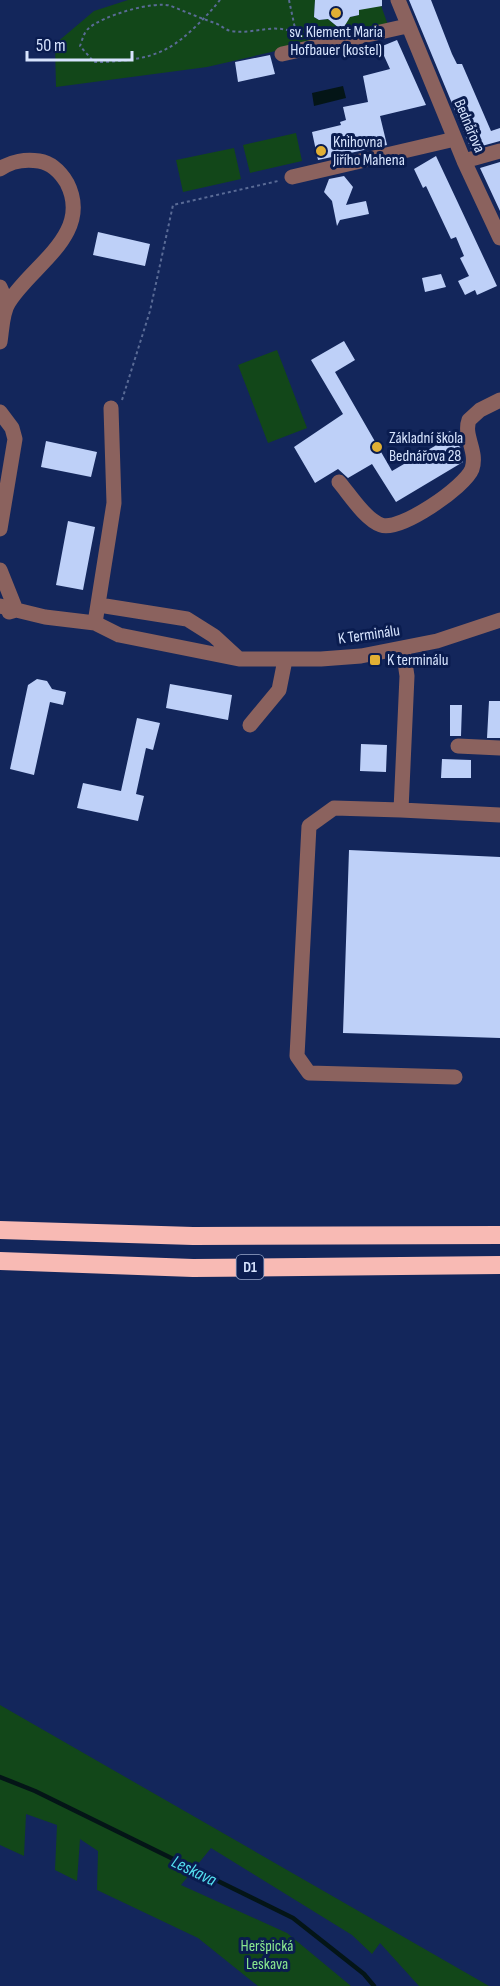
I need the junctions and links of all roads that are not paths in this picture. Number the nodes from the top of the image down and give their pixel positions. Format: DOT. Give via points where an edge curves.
graph roads {
  1 [pos="398,0"];
  2 [pos="408,26"];
  3 [pos="282,54"];
  4 [pos="455,139"];
  5 [pos="500,151"];
  6 [pos="464,161"];
  7 [pos="0,169"];
  8 [pos="292,177"];
  9 [pos="500,238"];
  10 [pos="0,287"];
  11 [pos="8,303"];
  12 [pos="0,342"];
  13 [pos="500,400"];
  14 [pos="116,404"];
  15 [pos="0,412"];
  16 [pos="339,483"];
  17 [pos="0,529"];
  18 [pos="0,570"];
  19 [pos="99,605"];
  20 [pos="0,606"];
  21 [pos="16,610"];
  22 [pos="0,614"];
  23 [pos="500,620"];
  24 [pos="95,623"];
  25 [pos="403,649"];
  26 [pos="239,659"];
  27 [pos="285,660"];
  28 [pos="250,725"];
  29 [pos="458,746"];
  30 [pos="500,748"];
  31 [pos="401,810"];
  32 [pos="500,815"];
  33 [pos="455,1077"];
  34 [pos="0,1230"];
  35 [pos="500,1235"];
  36 [pos="0,1261"];
  37 [pos="500,1265"];
  1 -- 2 [label="street, Bednářova"];
  2 -- 3 [label="street"];
  2 -- 4 [label="street, Bednářova"];
  4 -- 6 [label="street, Bednářova"];
  4 -- 8 [label="street"];
  5 -- 6 [label="street"];
  6 -- 9 [label="street, Bednářova"];
  7 -- 11 [label="street" via="18,161 45,162 68,185 74,212 63,239"];
  10 -- 11 [label="street"];
  11 -- 12 [label="street"];
  13 -- 16 [label="street" via="469,420 467,430 474,450 469,475 402,523 378,524"];
  14 -- 19 [label="street" via="114,502"];
  15 -- 17 [label="street" via="15,439"];
  18 -- 21 [label="street"];
  19 -- 24 [label="street"];
  19 -- 26 [label="street" via="187,619"];
  20 -- 21 [label="street, K Terminálu"];
  21 -- 22 [label="street"];
  21 -- 24 [label="street, K Terminálu"];
  23 -- 25 [label="street, K Terminálu"];
  24 -- 26 [label="street, K Terminálu" via="119,635"];
  25 -- 27 [label="street, K Terminálu" via="361,656"];
  25 -- 31 [label="street" via="407,676"];
  26 -- 27 [label="street, K Terminálu"];
  27 -- 28 [label="street" via="279,690"];
  29 -- 30 [label="street"];
  31 -- 32 [label="street"];
  31 -- 33 [label="street" via="334,808 309,826 297,1056 309,1073"];
  34 -- 35 [label="highway, D1" via="193,1236"];
  36 -- 37 [label="highway, D1" via="193,1268"];
}
